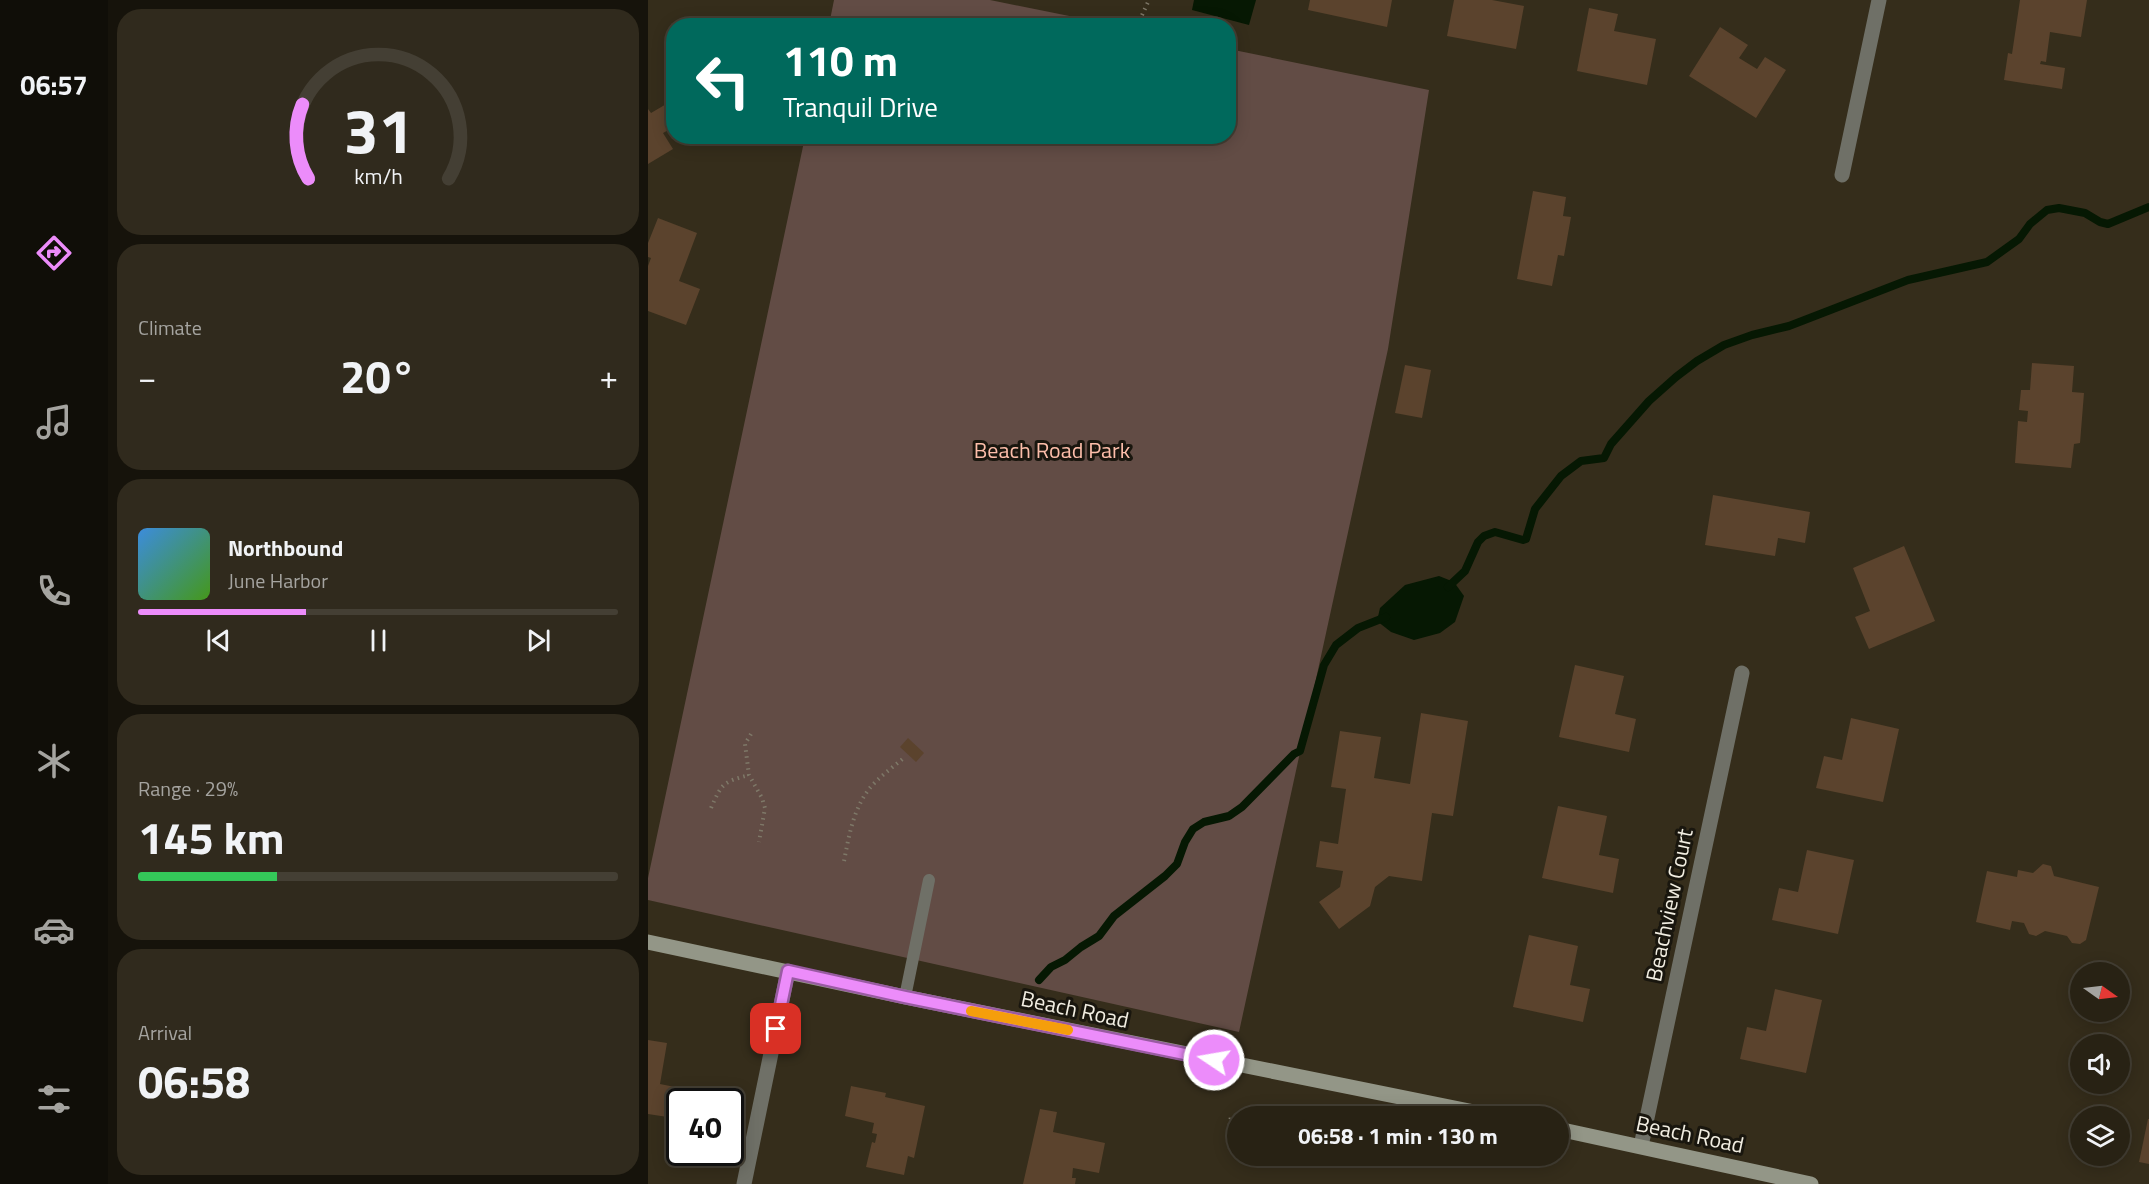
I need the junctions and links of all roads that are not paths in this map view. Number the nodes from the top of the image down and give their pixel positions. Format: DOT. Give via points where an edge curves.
graph roads {
  1 [pos="1879,0"];
  2 [pos="1842,175"];
  3 [pos="1742,673"];
  4 [pos="929,880"];
  5 [pos="648,942"];
  6 [pos="788,971"];
  7 [pos="905,997"];
  8 [pos="1445,1106"];
  9 [pos="1569,1131"];
  10 [pos="1641,1146"];
  11 [pos="1779,1180"];
  12 [pos="744,1184"];
  13 [pos="1811,1184"];
  1 -- 2 [label="street"];
  3 -- 10 [label="street, Beachview Court"];
  4 -- 7 [label="lane"];
  5 -- 6 [label="street, Beach Road"];
  6 -- 7 [label="street, Beach Road"];
  6 -- 12 [label="street"];
  7 -- 8 [label="street, Beach Road"];
  9 -- 10 [label="street, Beach Road"];
  10 -- 11 [label="street, Beach Road"];
  11 -- 13 [label="street, Beach Road"];
}
